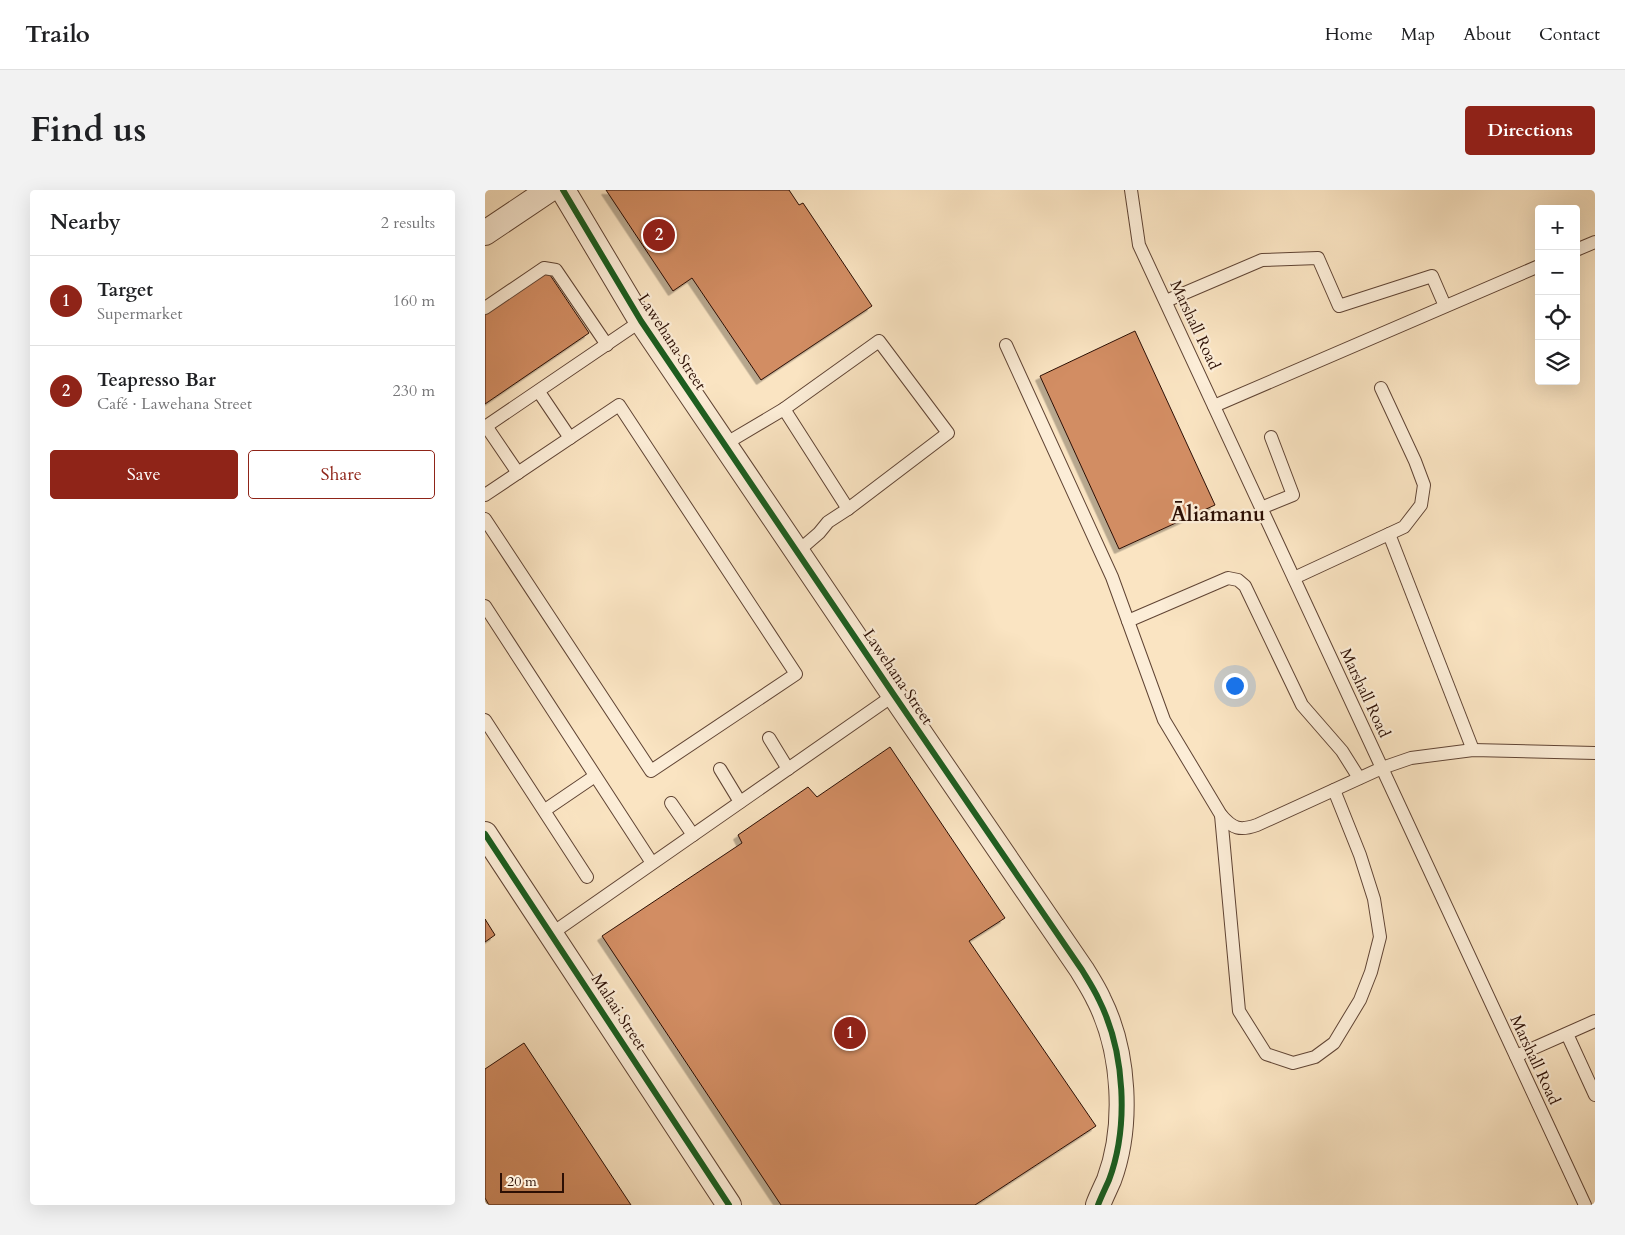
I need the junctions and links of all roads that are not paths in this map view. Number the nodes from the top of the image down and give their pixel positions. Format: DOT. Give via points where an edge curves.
graph roads {
  1 [pos="549,190"];
  2 [pos="563,190"];
  3 [pos="1131,190"];
  4 [pos="485,233"];
  5 [pos="1595,242"];
  6 [pos="1580,248"];
  7 [pos="1535,268"];
  8 [pos="1166,301"];
  9 [pos="1445,306"];
  10 [pos="485,308"];
  11 [pos="641,322"];
  12 [pos="607,345"];
  13 [pos="1006,345"];
  14 [pos="1381,388"];
  15 [pos="539,392"];
  16 [pos="1214,406"];
  17 [pos="783,409"];
  18 [pos="486,426"];
  19 [pos="1271,437"];
  20 [pos="570,438"];
  21 [pos="725,444"];
  22 [pos="518,473"];
  23 [pos="485,495"];
  24 [pos="1261,508"];
  25 [pos="848,509"];
  26 [pos="485,518"];
  27 [pos="1389,534"];
  28 [pos="797,552"];
  29 [pos="1294,578"];
  30 [pos="485,606"];
  31 [pos="1128,621"];
  32 [pos="894,695"];
  33 [pos="485,720"];
  34 [pos="769,738"];
  35 [pos="1473,750"];
  36 [pos="1595,753"];
  37 [pos="1382,768"];
  38 [pos="720,769"];
  39 [pos="788,769"];
  40 [pos="595,776"];
  41 [pos="1359,778"];
  42 [pos="1334,790"];
  43 [pos="740,802"];
  44 [pos="671,804"];
  45 [pos="545,810"];
  46 [pos="1221,815"];
  47 [pos="485,834"];
  48 [pos="693,835"];
  49 [pos="652,863"];
  50 [pos="587,877"];
  51 [pos="551,934"];
  52 [pos="1595,1021"];
  53 [pos="1567,1034"];
  54 [pos="1516,1056"];
  55 [pos="1595,1095"];
  56 [pos="729,1205"];
  57 [pos="1098,1205"];
  58 [pos="1585,1205"];
  1 -- 4 [label="street"];
  2 -- 11 [label="street, Lawehana Street"];
  3 -- 8 [label="lane, Marshall Road" via="1139,245"];
  5 -- 6 [label="lane"];
  7 -- 9 [label="lane"];
  8 -- 9 [label="lane" via="1262,260 1318,258 1339,306 1432,276"];
  8 -- 16 [label="lane, Marshall Road"];
  9 -- 16 [label="lane"];
  10 -- 12 [label="lane" via="544,268 556,270"];
  11 -- 12 [label="lane"];
  11 -- 21 [label="street, Lawehana Street"];
  12 -- 15 [label="lane"];
  13 -- 31 [label="lane" via="1112,577"];
  14 -- 27 [label="lane" via="1424,485 1421,505 1404,527"];
  15 -- 18 [label="lane"];
  15 -- 20 [label="lane"];
  16 -- 24 [label="lane, Marshall Road"];
  17 -- 21 [label="lane"];
  17 -- 25 [label="lane"];
  17 -- 25 [label="lane" via="879,341 948,433"];
  18 -- 22 [label="lane"];
  19 -- 24 [label="lane" via="1293,495"];
  20 -- 22 [label="lane"];
  20 -- 26 [label="lane" via="619,405 796,674 651,771"];
  21 -- 28 [label="street, Lawehana Street"];
  22 -- 23 [label="lane"];
  24 -- 29 [label="lane, Marshall Road"];
  25 -- 28 [label="lane" via="828,522"];
  27 -- 29 [label="lane"];
  27 -- 35 [label="lane"];
  28 -- 32 [label="street, Lawehana Street"];
  29 -- 37 [label="lane, Marshall Road"];
  30 -- 40 [label="lane"];
  31 -- 41 [label="lane" via="1228,578 1238,580 1245,586 1302,705 1342,751"];
  31 -- 46 [label="lane" via="1164,720"];
  32 -- 39 [label="lane"];
  32 -- 57 [label="street, Lawehana Street" via="1100,1001 1113,1035 1122,1107 1118,1143"];
  33 -- 45 [label="lane"];
  34 -- 39 [label="lane"];
  35 -- 36 [label="lane"];
  35 -- 37 [label="lane" via="1411,758"];
  37 -- 41 [label="lane"];
  37 -- 54 [label="lane, Marshall Road"];
  38 -- 43 [label="lane"];
  39 -- 43 [label="lane"];
  40 -- 45 [label="lane"];
  40 -- 49 [label="lane"];
  41 -- 42 [label="lane"];
  42 -- 46 [label="lane" via="1246,829 1235,827"];
  42 -- 46 [label="lane" via="1374,899 1380,937 1360,1000 1334,1043 1315,1057 1293,1063 1266,1054 1239,1011"];
  43 -- 48 [label="lane"];
  44 -- 48 [label="lane"];
  45 -- 50 [label="lane"];
  47 -- 51 [label="street, Malaai Street"];
  48 -- 49 [label="lane"];
  49 -- 51 [label="lane"];
  51 -- 56 [label="street, Malaai Street"];
  52 -- 53 [label="lane"];
  53 -- 54 [label="lane"];
  53 -- 55 [label="lane"];
  54 -- 58 [label="lane, Marshall Road"];
}
